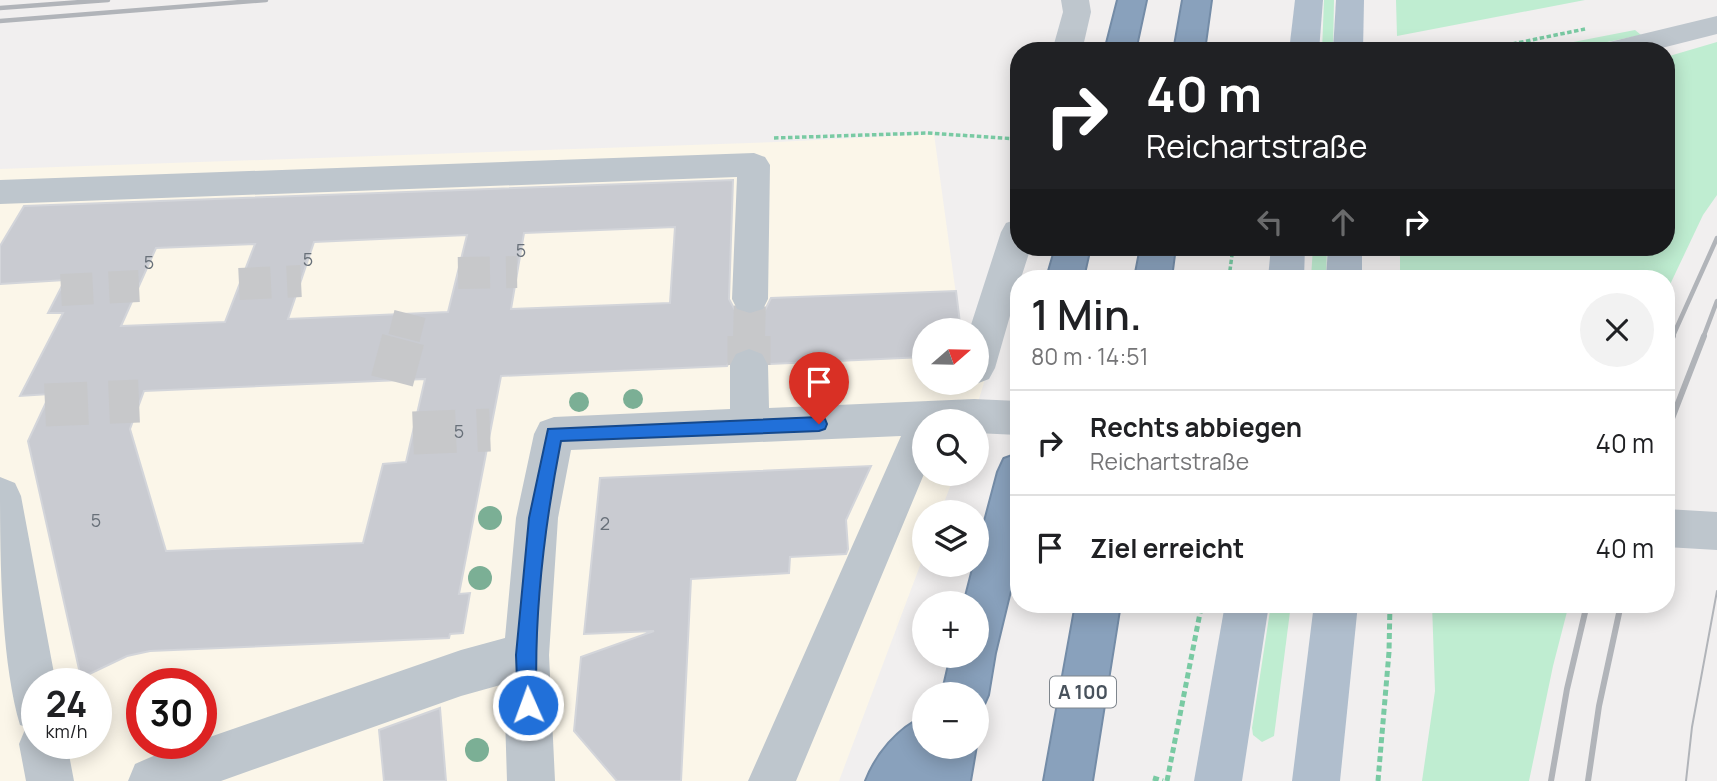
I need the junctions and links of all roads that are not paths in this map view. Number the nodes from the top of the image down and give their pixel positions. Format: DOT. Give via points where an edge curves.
graph roads {
  1 [pos="1075,0"];
  2 [pos="1132,0"];
  3 [pos="1198,0"];
  4 [pos="1309,0"];
  5 [pos="1350,0"];
  6 [pos="1717,25"];
  7 [pos="1069,42"];
  8 [pos="1122,42"];
  9 [pos="1191,42"];
  10 [pos="1305,42"];
  11 [pos="1348,42"];
  12 [pos="1648,42"];
  13 [pos="0,192"];
  14 [pos="1011,256"];
  15 [pos="750,299"];
  16 [pos="989,326"];
  17 [pos="749,365"];
  18 [pos="912,416"];
  19 [pos="989,416"];
  20 [pos="1010,418"];
  21 [pos="750,427"];
  22 [pos="913,486"];
  23 [pos="0,496"];
  24 [pos="1010,505"];
  25 [pos="1675,529"];
  26 [pos="1717,531"];
  27 [pos="989,591"];
  28 [pos="1096,613"];
  29 [pos="1246,613"];
  30 [pos="1335,613"];
  31 [pos="526,655"];
  32 [pos="30,668"];
  33 [pos="912,755"];
  34 [pos="46,759"];
  35 [pos="951,759"];
  36 [pos="50,781"];
  37 [pos="152,781"];
  38 [pos="531,781"];
  39 [pos="772,781"];
  40 [pos="890,781"];
  41 [pos="946,781"];
  42 [pos="1068,781"];
  43 [pos="1218,781"];
  44 [pos="1315,781"];
  1 -- 7 [label="street" via="1077,12"];
  2 -- 8 [label="highway"];
  3 -- 9 [label="highway"];
  4 -- 10 [label="main road"];
  5 -- 11 [label="main road"];
  6 -- 12 [label="street"];
  13 -- 15 [label="street" via="754,165"];
  14 -- 16 [label="street"];
  17 -- 21 [label="street"];
  18 -- 21 [label="street"];
  19 -- 20 [label="street"];
  21 -- 31 [label="street" via="554,434 537,518"];
  22 -- 39 [label="street"];
  23 -- 32 [label="street"];
  24 -- 27 [label="highway"];
  25 -- 26 [label="street"];
  28 -- 42 [label="highway, A 100"];
  29 -- 43 [label="main road"];
  30 -- 44 [label="main road"];
  31 -- 37 [label="street" via="461,673"];
  31 -- 38 [label="street"];
  33 -- 40 [label="highway"];
  34 -- 36 [label="street"];
  35 -- 41 [label="highway"];
}
